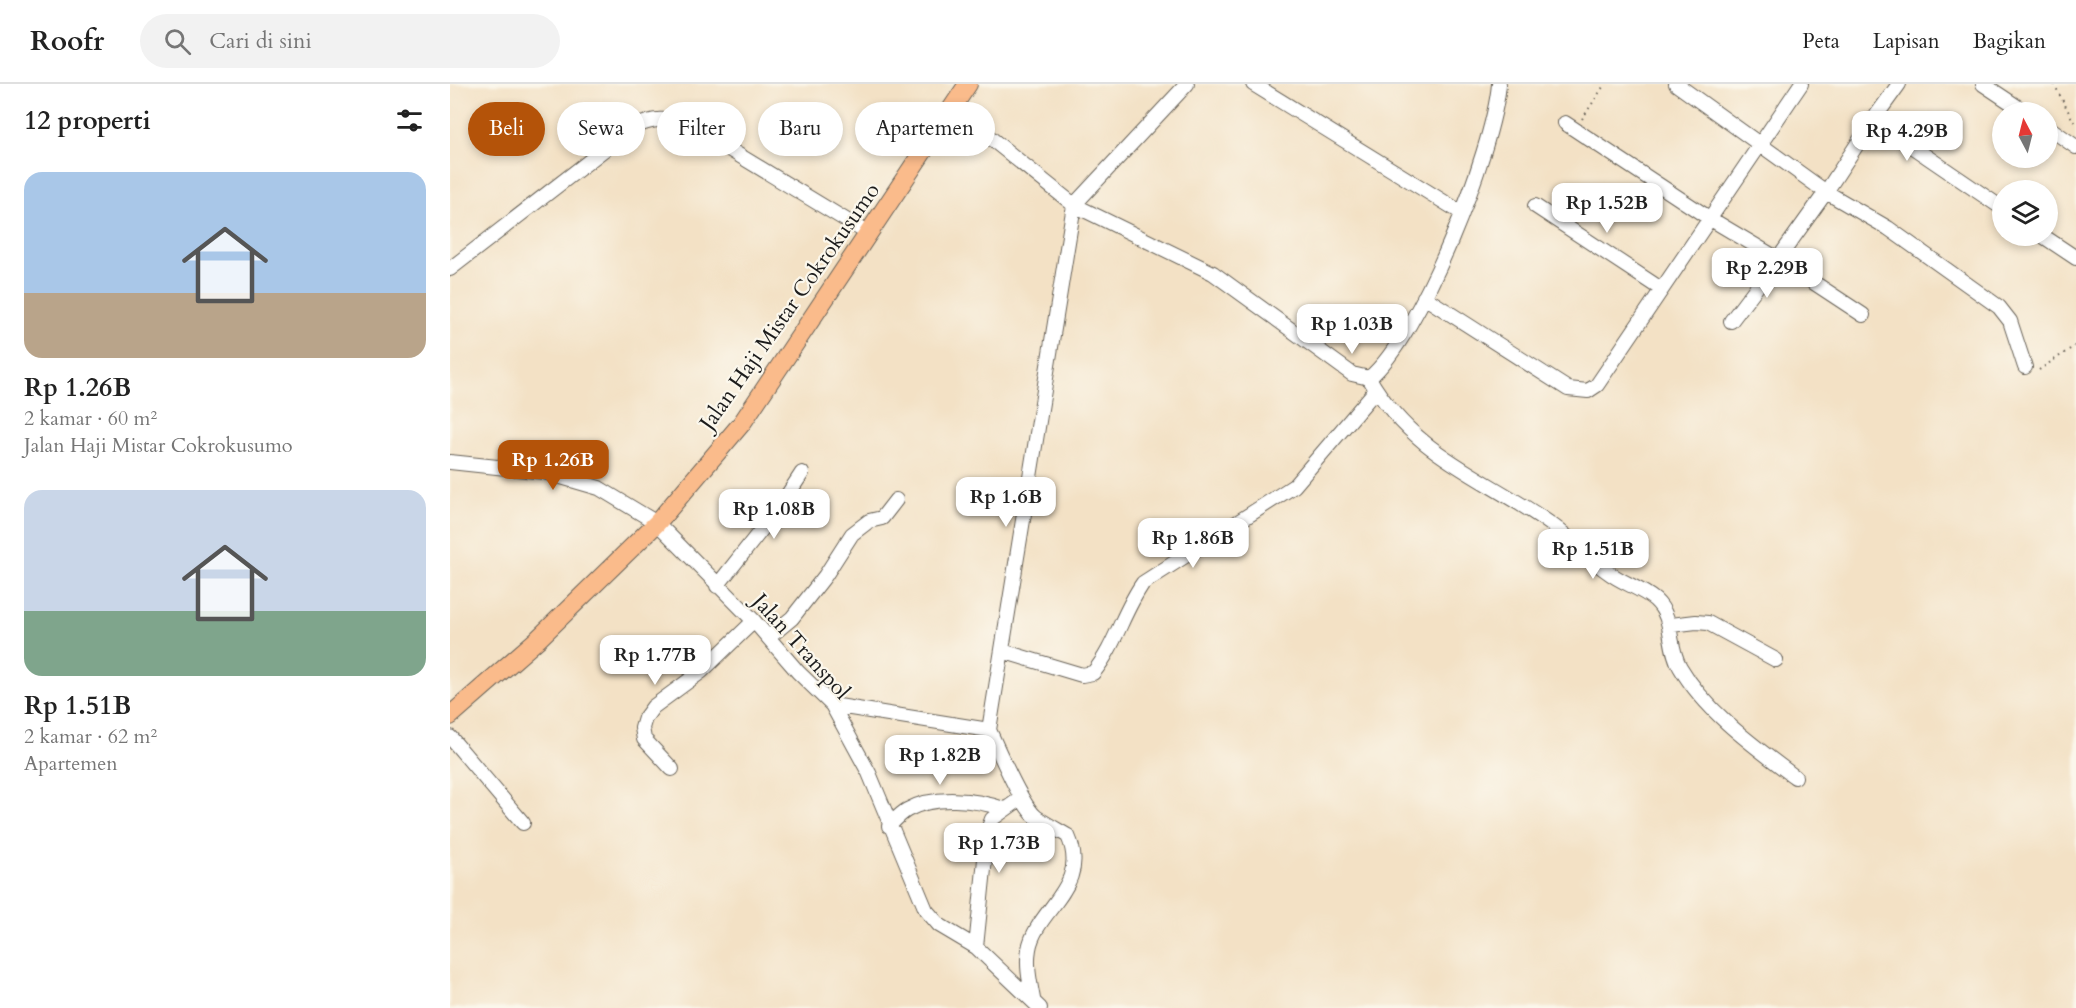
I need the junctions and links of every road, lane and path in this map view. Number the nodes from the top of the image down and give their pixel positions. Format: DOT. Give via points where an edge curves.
graph roads {
  1 [pos="968,84"];
  2 [pos="1187,84"];
  3 [pos="1252,84"];
  4 [pos="1499,84"];
  5 [pos="1605,84"];
  6 [pos="1676,84"];
  7 [pos="1801,84"];
  8 [pos="1899,84"];
  9 [pos="1983,84"];
  10 [pos="2054,84"];
  11 [pos="956,102"];
  12 [pos="2010,102"];
  13 [pos="1873,120"];
  14 [pos="1570,126"];
  15 [pos="2076,126"];
  16 [pos="2058,135"];
  17 [pos="995,142"];
  18 [pos="1760,146"];
  19 [pos="2076,147"];
  20 [pos="920,156"];
  21 [pos="1826,192"];
  22 [pos="1992,201"];
  23 [pos="1074,205"];
  24 [pos="1535,206"];
  25 [pos="1462,213"];
  26 [pos="1709,218"];
  27 [pos="869,234"];
  28 [pos="2058,246"];
  29 [pos="2076,258"];
  30 [pos="1778,259"];
  31 [pos="450,269"];
  32 [pos="1661,289"];
  33 [pos="1424,297"];
  34 [pos="1863,315"];
  35 [pos="1731,321"];
  36 [pos="2076,345"];
  37 [pos="2025,367"];
  38 [pos="1372,384"];
  39 [pos="450,462"];
  40 [pos="802,473"];
  41 [pos="896,500"];
  42 [pos="657,523"];
  43 [pos="717,585"];
  44 [pos="754,621"];
  45 [pos="1671,625"];
  46 [pos="769,637"];
  47 [pos="1002,651"];
  48 [pos="1776,660"];
  49 [pos="832,705"];
  50 [pos="450,716"];
  51 [pos="989,730"];
  52 [pos="450,737"];
  53 [pos="672,769"];
  54 [pos="1795,777"];
  55 [pos="1020,799"];
  56 [pos="1004,808"];
  57 [pos="523,823"];
  58 [pos="889,826"];
  59 [pos="976,947"];
  60 [pos="1037,1004"];
  1 -- 11 [label="main road, Jalan Haji Mistar Cokrokusumo"];
  2 -- 23 [label="street"];
  3 -- 25 [label="street"];
  4 -- 25 [label="street" via="1486,146"];
  5 -- 14 [label="path"];
  6 -- 18 [label="street"];
  7 -- 18 [label="street"];
  8 -- 13 [label="street"];
  9 -- 12 [label="street"];
  10 -- 15 [label="path"];
  13 -- 21 [label="street"];
  13 -- 22 [label="street"];
  14 -- 26 [label="street"];
  16 -- 19 [label="street"];
  17 -- 23 [label="street"];
  18 -- 21 [label="street"];
  18 -- 26 [label="street"];
  20 -- 27 [label="main road, Jalan Haji Mistar Cokrokusumo"];
  21 -- 30 [label="street"];
  21 -- 37 [label="street" via="1888,228 1999,307 2010,321"];
  23 -- 38 [label="street" via="1213,273 1352,374"];
  23 -- 47 [label="street"];
  24 -- 32 [label="street"];
  25 -- 33 [label="street"];
  26 -- 30 [label="street"];
  26 -- 32 [label="street"];
  27 -- 31 [label="street" via="689,126 672,119 656,119 632,128"];
  27 -- 42 [label="main road, Jalan Haji Mistar Cokrokusumo" via="742,423"];
  28 -- 29 [label="street"];
  30 -- 34 [label="street"];
  30 -- 35 [label="street"];
  32 -- 33 [label="street" via="1597,385 1588,390 1568,389"];
  33 -- 38 [label="street"];
  36 -- 37 [label="path" via="2036,372"];
  38 -- 45 [label="street" via="1412,433 1446,461 1553,525 1609,573 1654,599"];
  38 -- 47 [label="street" via="1294,486 1143,583 1129,602 1102,663 1093,673 1082,675"];
  39 -- 42 [label="street, Jalan Transpol" via="544,472 599,488"];
  40 -- 43 [label="street"];
  41 -- 46 [label="street" via="882,518 868,521 852,534 792,618"];
  42 -- 43 [label="street, Jalan Transpol"];
  42 -- 50 [label="main road, Jalan Haji Mistar Cokrokusumo" via="538,639"];
  43 -- 44 [label="street, Jalan Transpol"];
  44 -- 46 [label="street, Jalan Transpol"];
  44 -- 53 [label="street" via="645,718 644,739"];
  45 -- 48 [label="street" via="1708,623"];
  45 -- 54 [label="street" via="1674,655 1691,684 1732,727"];
  46 -- 49 [label="street, Jalan Transpol"];
  47 -- 51 [label="street"];
  49 -- 51 [label="street"];
  49 -- 58 [label="street, Jalan Transpol" via="869,773"];
  51 -- 55 [label="street"];
  52 -- 57 [label="street"];
  55 -- 56 [label="street"];
  55 -- 60 [label="street" via="1035,816 1068,836 1074,854 1063,894 1028,949"];
  56 -- 58 [label="street" via="967,801 930,803 905,811"];
  56 -- 59 [label="street" via="992,819 988,830"];
  58 -- 59 [label="street, Jalan Transpol" via="926,910 939,925"];
  59 -- 60 [label="street, Jalan Transpol"];
}
